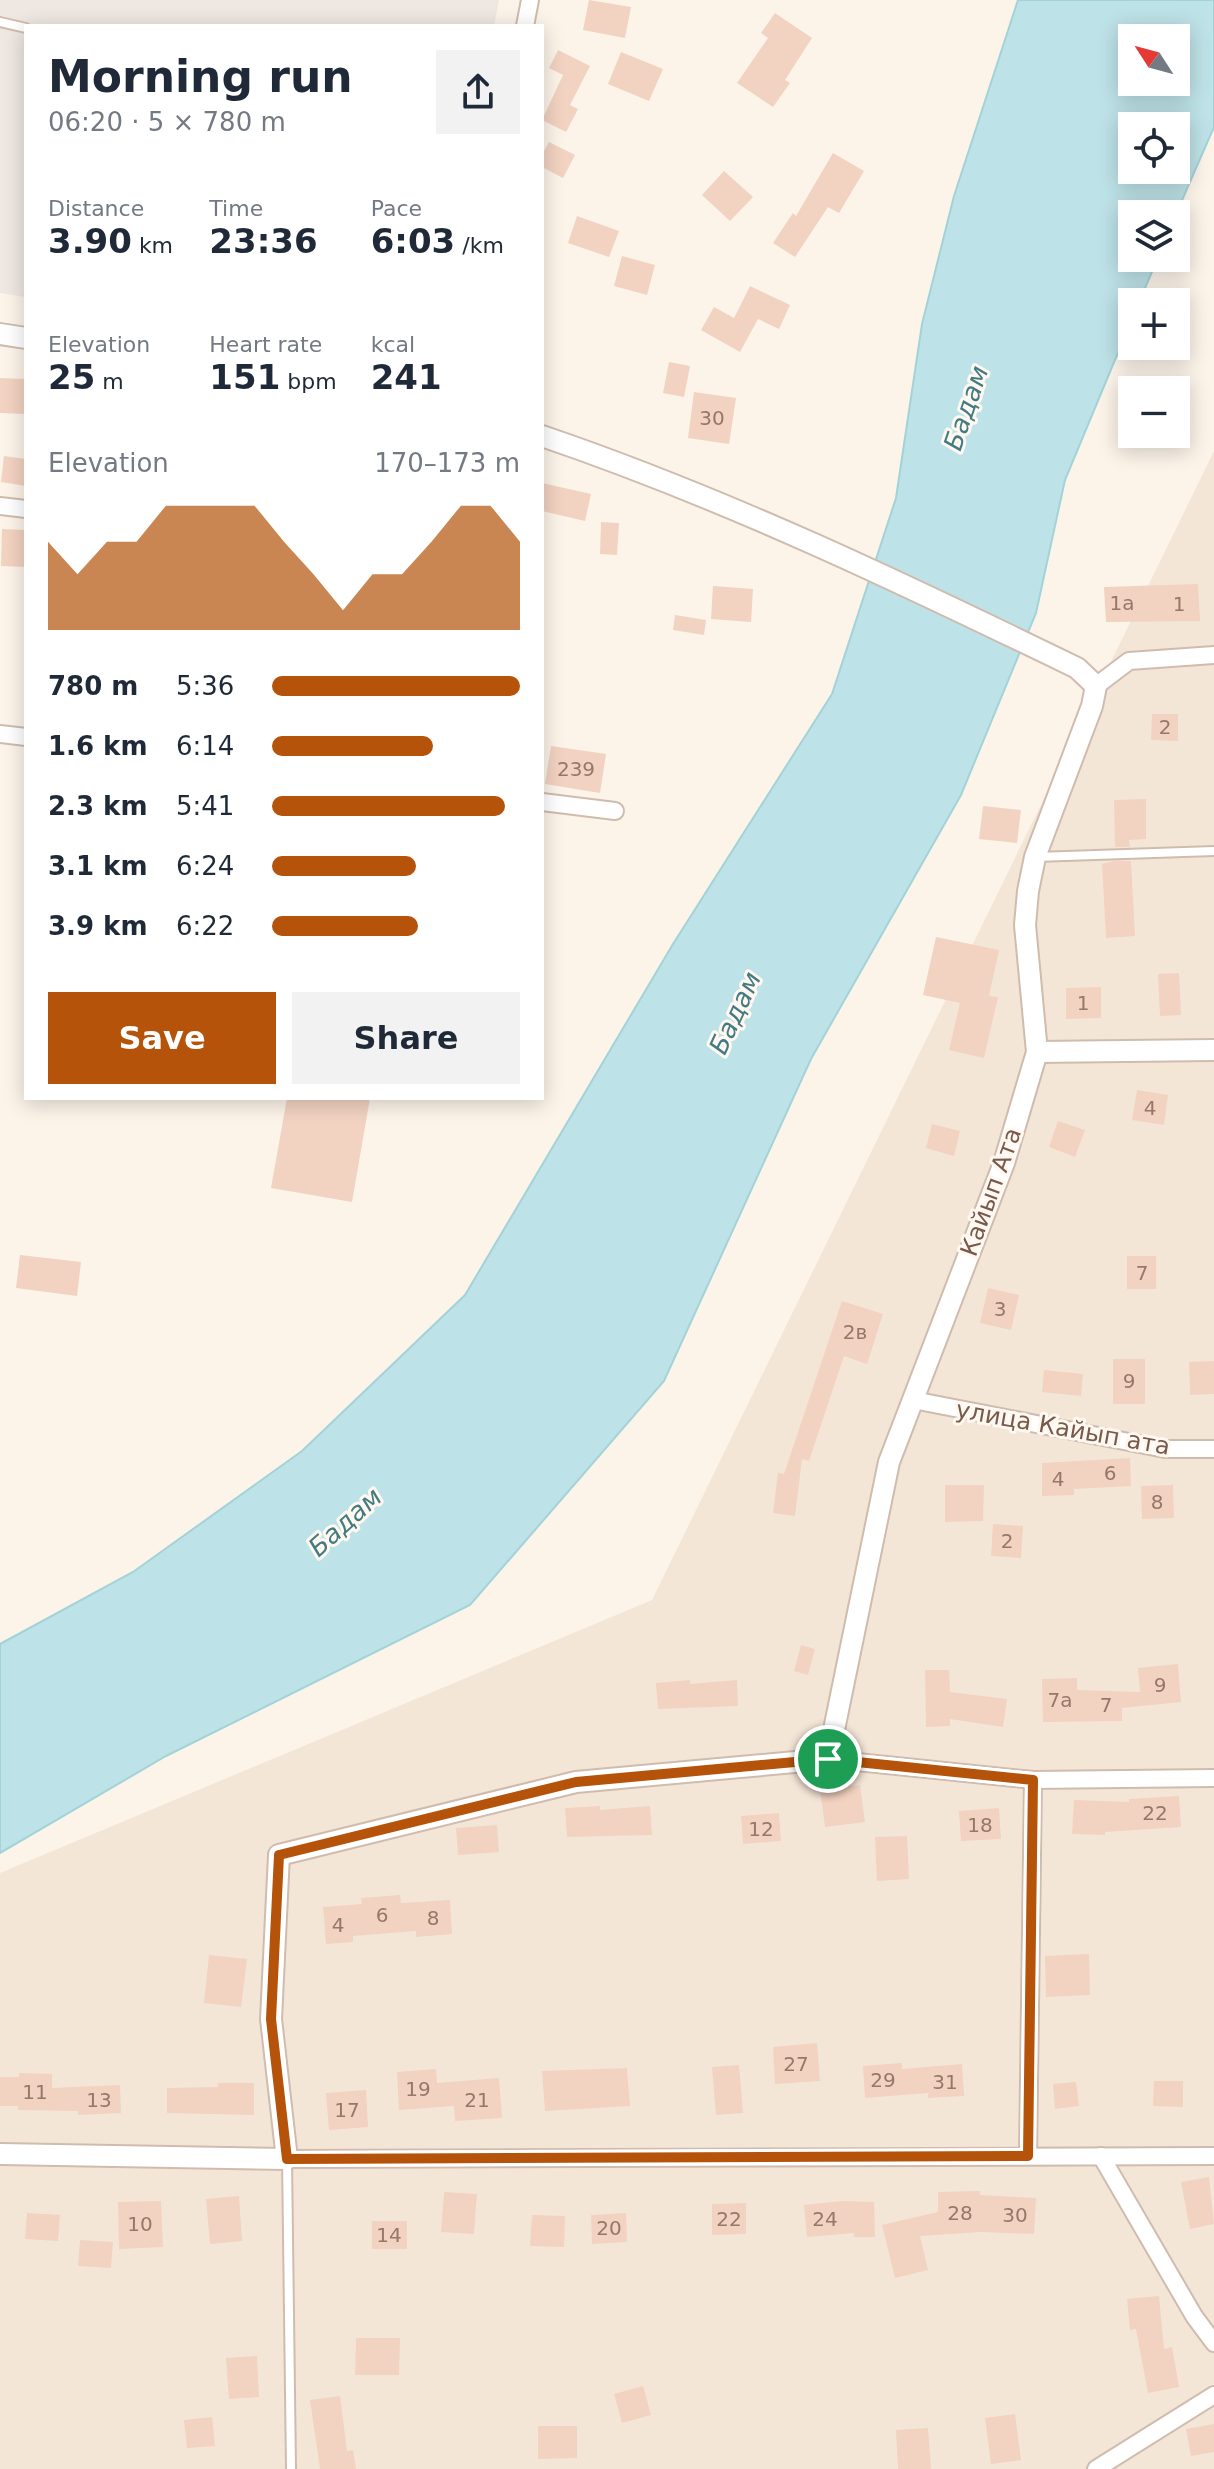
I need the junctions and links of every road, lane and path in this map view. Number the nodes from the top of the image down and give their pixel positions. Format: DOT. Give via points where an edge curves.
graph roads {
  1 [pos="530,0"];
  2 [pos="0,22"];
  3 [pos="525,24"];
  4 [pos="24,28"];
  5 [pos="0,334"];
  6 [pos="24,338"];
  7 [pos="544,437"];
  8 [pos="0,506"];
  9 [pos="24,509"];
  10 [pos="1214,655"];
  11 [pos="1096,686"];
  12 [pos="0,734"];
  13 [pos="24,737"];
  14 [pos="544,802"];
  15 [pos="615,811"];
  16 [pos="1214,851"];
  17 [pos="1035,857"];
  18 [pos="1214,1050"];
  19 [pos="1037,1052"];
  20 [pos="913,1400"];
  21 [pos="1214,1449"];
  22 [pos="828,1759"];
  23 [pos="1214,1778"];
  24 [pos="1033,1780"];
  25 [pos="0,2154"];
  26 [pos="1028,2156"];
  27 [pos="1101,2156"];
  28 [pos="1214,2156"];
  29 [pos="287,2159"];
  30 [pos="1214,2343"];
  31 [pos="1214,2395"];
  32 [pos="291,2469"];
  33 [pos="1096,2469"];
  1 -- 3 [label="street"];
  2 -- 4 [label="lane"];
  5 -- 6 [label="street"];
  7 -- 11 [label="street" via="654,474 803,538 1077,668"];
  8 -- 9 [label="street"];
  10 -- 11 [label="street" via="1129,661"];
  11 -- 17 [label="street, Кайып Ата"];
  12 -- 13 [label="street"];
  14 -- 15 [label="street"];
  16 -- 17 [label="lane"];
  17 -- 19 [label="street, Кайып Ата" via="1025,925"];
  18 -- 19 [label="street"];
  19 -- 20 [label="street, Кайып Ата" via="1004,1163"];
  20 -- 21 [label="street, улица Кайып ата" via="1165,1449"];
  20 -- 22 [label="street, Кайып Ата" via="886,1476"];
  22 -- 24 [label="street"];
  22 -- 29 [label="street" via="576,1782 279,1855 271,2019"];
  23 -- 24 [label="street"];
  24 -- 26 [label="street"];
  25 -- 29 [label="street"];
  26 -- 27 [label="street"];
  26 -- 29 [label="street"];
  27 -- 28 [label="street"];
  27 -- 30 [label="street"];
  29 -- 32 [label="lane"];
  31 -- 33 [label="street"];
}
